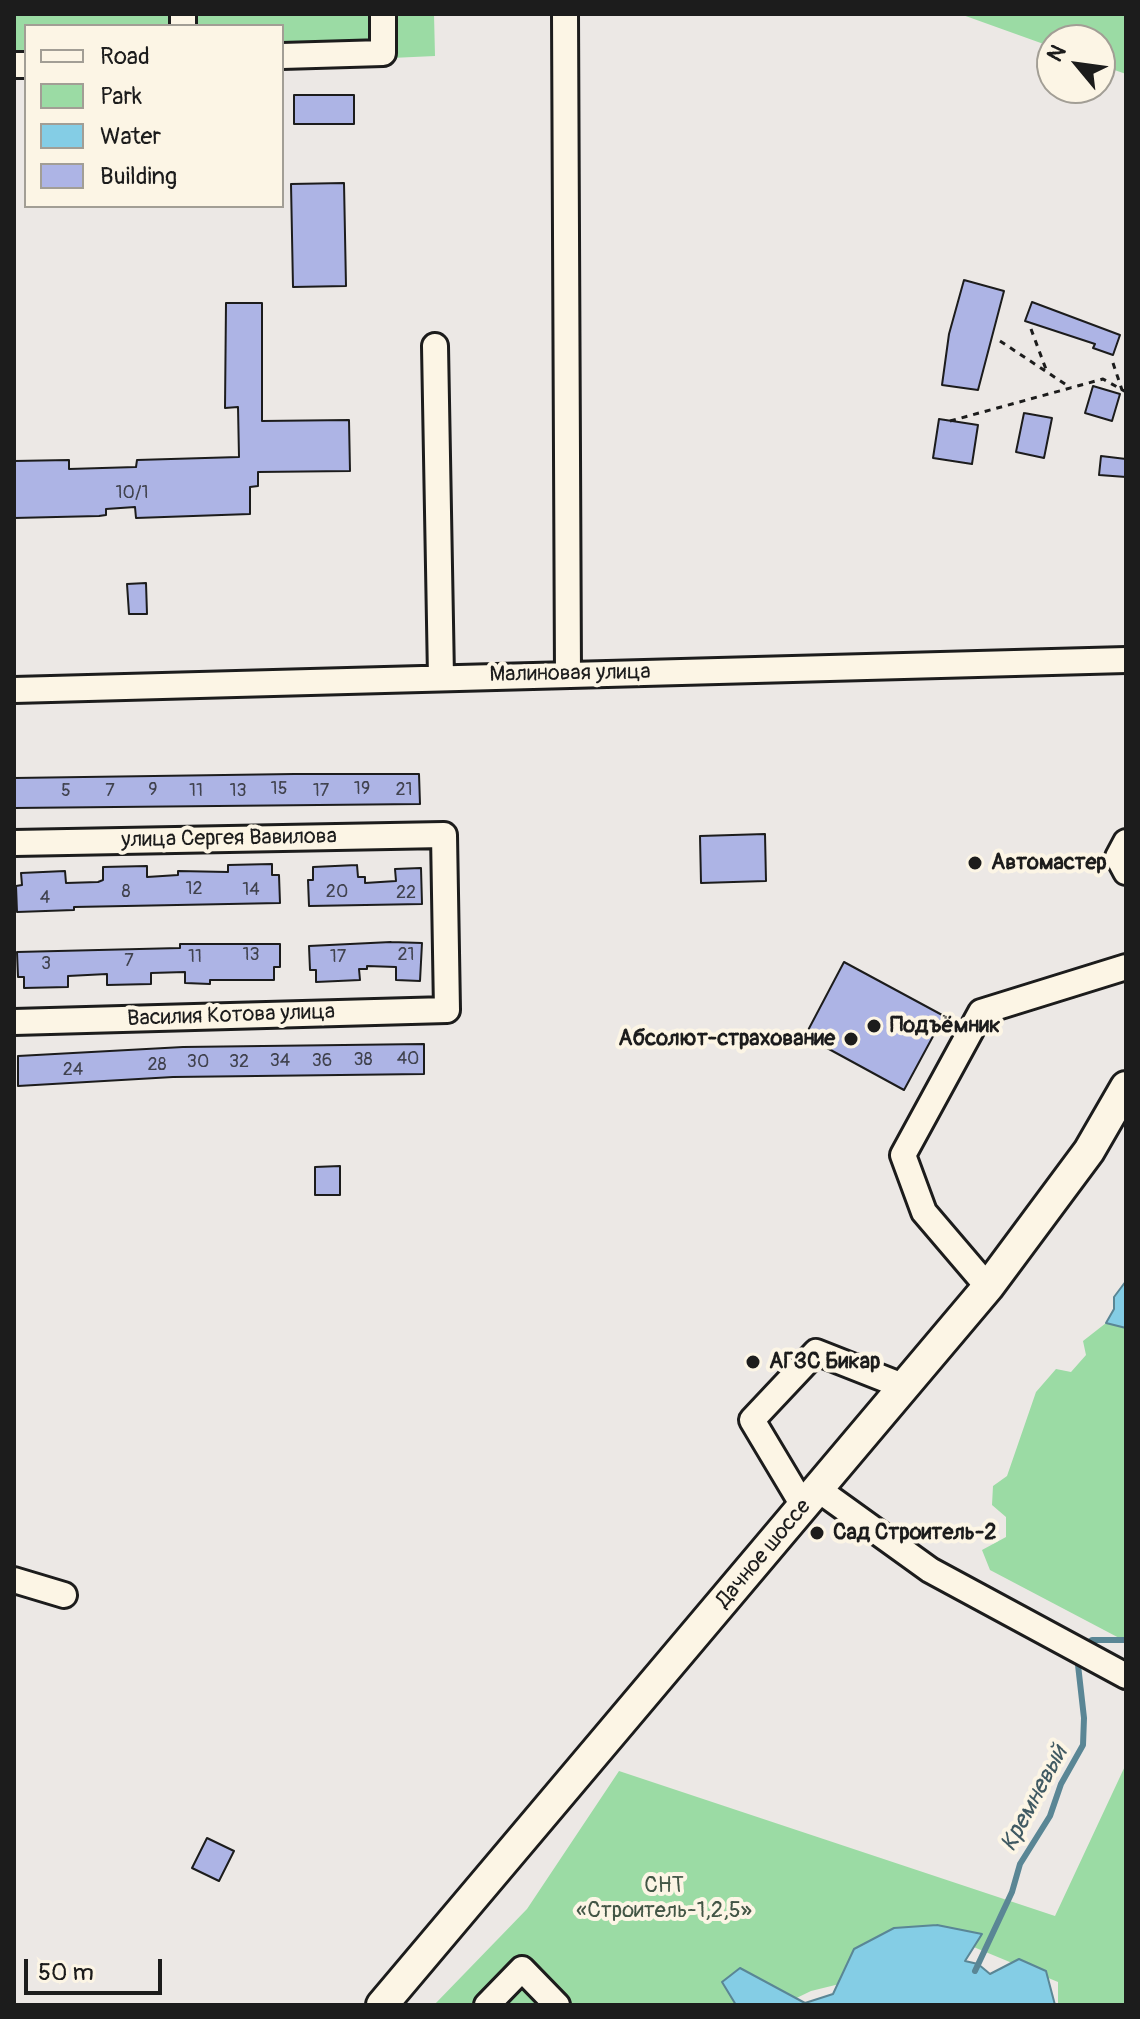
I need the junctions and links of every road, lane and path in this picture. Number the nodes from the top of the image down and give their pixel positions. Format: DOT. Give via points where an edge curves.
graph roads {
  1 [pos="383,14"];
  2 [pos="565,14"];
  3 [pos="284,56"];
  4 [pos="1031,329"];
  5 [pos="1000,341"];
  6 [pos="435,346"];
  7 [pos="1113,363"];
  8 [pos="1047,372"];
  9 [pos="1071,388"];
  10 [pos="1124,391"];
  11 [pos="950,421"];
  12 [pos="1126,660"];
  13 [pos="568,674"];
  14 [pos="441,677"];
  15 [pos="14,690"];
  16 [pos="1126,842"];
  17 [pos="14,843"];
  18 [pos="1126,872"];
  19 [pos="1126,967"];
  20 [pos="447,1010"];
  21 [pos="14,1022"];
  22 [pos="1126,1087"];
  23 [pos="988,1287"];
  24 [pos="905,1387"];
  25 [pos="811,1499"];
  26 [pos="14,1580"];
  27 [pos="64,1595"];
  28 [pos="1126,1676"];
  29 [pos="382,2005"];
  30 [pos="487,2005"];
  31 [pos="557,2005"];
  1 -- 3 [label="street" via="383,53"];
  2 -- 13 [label="street"];
  4 -- 8 [label="path"];
  5 -- 8 [label="path"];
  6 -- 14 [label="street"];
  7 -- 10 [label="path"];
  8 -- 9 [label="path"];
  9 -- 10 [label="path" via="1103,379"];
  9 -- 11 [label="path"];
  12 -- 13 [label="street, Малиновая улица"];
  13 -- 14 [label="street, Малиновая улица"];
  14 -- 15 [label="street, Малиновая улица"];
  16 -- 18 [label="street" via="1118,857"];
  17 -- 20 [label="street, улица Сергея Вавилова" via="444,835"];
  19 -- 23 [label="street" via="981,1012 903,1155 924,1212"];
  20 -- 21 [label="street, Василия Котова улица"];
  22 -- 23 [label="main road, Дачное шоссе" via="1089,1151"];
  23 -- 24 [label="main road, Дачное шоссе"];
  24 -- 25 [label="main road, Дачное шоссе"];
  24 -- 25 [label="street" via="816,1352 752,1420"];
  25 -- 28 [label="street"];
  25 -- 29 [label="main road, Дачное шоссе"];
  26 -- 27 [label="street"];
  30 -- 31 [label="street" via="522,1969"];
}
